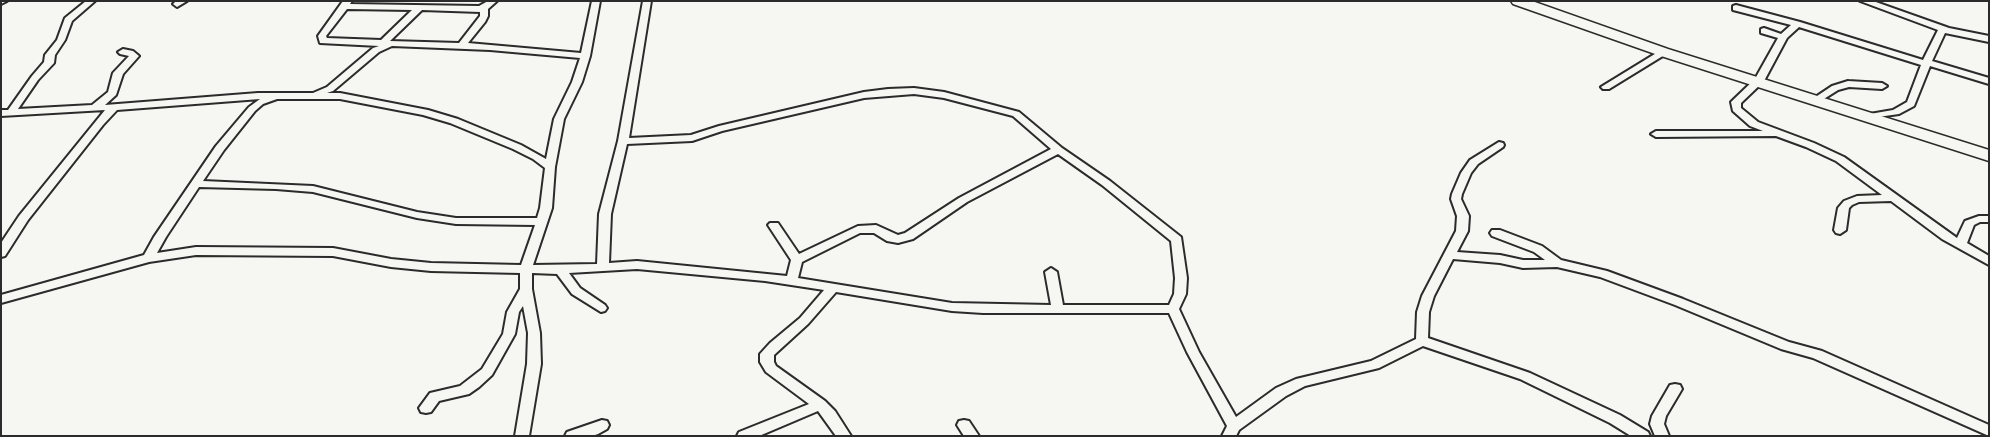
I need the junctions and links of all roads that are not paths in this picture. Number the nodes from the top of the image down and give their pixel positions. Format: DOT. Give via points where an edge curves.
graph roads {
  1 [pos="91,1"];
  2 [pos="493,1"];
  3 [pos="596,1"];
  4 [pos="647,1"];
  5 [pos="1518,1"];
  6 [pos="1864,1"];
  7 [pos="346,4"];
  8 [pos="421,5"];
  9 [pos="484,8"];
  10 [pos="1736,8"];
  11 [pos="1797,24"];
  12 [pos="1947,30"];
  13 [pos="1764,31"];
  14 [pos="1783,37"];
  15 [pos="1989,39"];
  16 [pos="380,45"];
  17 [pos="461,46"];
  18 [pos="123,52"];
  19 [pos="1663,52"];
  20 [pos="585,56"];
  21 [pos="1927,63"];
  22 [pos="1759,81"];
  23 [pos="1989,81"];
  24 [pos="1606,86"];
  25 [pos="1882,86"];
  26 [pos="330,89"];
  27 [pos="281,96"];
  28 [pos="306,96"];
  29 [pos="340,96"];
  30 [pos="1816,100"];
  31 [pos="96,107"];
  32 [pos="114,107"];
  33 [pos="6,112"];
  34 [pos="1868,117"];
  35 [pos="1656,134"];
  36 [pos="1778,134"];
  37 [pos="623,140"];
  38 [pos="1499,145"];
  39 [pos="1058,150"];
  40 [pos="1989,156"];
  41 [pos="550,167"];
  42 [pos="195,184"];
  43 [pos="1892,198"];
  44 [pos="1989,219"];
  45 [pos="543,221"];
  46 [pos="774,225"];
  47 [pos="1840,230"];
  48 [pos="1496,233"];
  49 [pos="1960,245"];
  50 [pos="1,253"];
  51 [pos="1451,255"];
  52 [pos="149,258"];
  53 [pos="797,260"];
  54 [pos="1989,261"];
  55 [pos="1557,263"];
  56 [pos="603,266"];
  57 [pos="526,269"];
  58 [pos="560,270"];
  59 [pos="1052,272"];
  60 [pos="791,282"];
  61 [pos="832,288"];
  62 [pos="526,289"];
  63 [pos="1,299"];
  64 [pos="601,308"];
  65 [pos="1058,309"];
  66 [pos="1173,309"];
  67 [pos="1422,341"];
  68 [pos="1675,388"];
  69 [pos="808,395"];
  70 [pos="820,405"];
  71 [pos="426,408"];
  72 [pos="797,414"];
  73 [pos="602,425"];
  74 [pos="1232,431"];
  75 [pos="1989,431"];
  76 [pos="522,436"];
  77 [pos="572,436"];
  78 [pos="744,436"];
  79 [pos="844,436"];
  80 [pos="1643,436"];
  81 [pos="1662,436"];
  1 -- 33 [label="street" via="68,20 49,63"];
  2 -- 9 [label="street"];
  3 -- 20 [label="street"];
  4 -- 37 [label="street"];
  5 -- 19 [label="highway"];
  6 -- 12 [label="street"];
  7 -- 8 [label="street"];
  7 -- 16 [label="street" via="321,38 329,42"];
  8 -- 9 [label="street"];
  8 -- 16 [label="street"];
  9 -- 17 [label="street" via="481,22"];
  10 -- 11 [label="street"];
  11 -- 14 [label="street"];
  11 -- 21 [label="street"];
  12 -- 15 [label="street"];
  12 -- 21 [label="street" via="1940,32"];
  13 -- 14 [label="street"];
  14 -- 22 [label="street"];
  16 -- 17 [label="street"];
  16 -- 26 [label="street"];
  17 -- 20 [label="street"];
  18 -- 31 [label="street" via="134,56 118,73 113,93"];
  19 -- 22 [label="highway"];
  19 -- 24 [label="street"];
  20 -- 41 [label="street" via="577,82 559,119"];
  21 -- 23 [label="street"];
  21 -- 34 [label="street" via="1911,104 1896,112"];
  22 -- 30 [label="highway"];
  22 -- 36 [label="street" via="1736,102 1736,109 1754,124"];
  25 -- 30 [label="street" via="1848,84"];
  26 -- 28 [label="street"];
  26 -- 29 [label="street"];
  27 -- 28 [label="street"];
  27 -- 32 [label="street"];
  27 -- 42 [label="street" via="260,102 252,109"];
  28 -- 29 [label="street"];
  29 -- 41 [label="street" via="425,112 454,121 517,146"];
  30 -- 34 [label="highway"];
  31 -- 32 [label="street"];
  31 -- 33 [label="street"];
  32 -- 50 [label="street" via="23,218"];
  34 -- 40 [label="highway"];
  35 -- 36 [label="street"];
  36 -- 43 [label="street" via="1834,156"];
  37 -- 39 [label="street" via="692,138 864,95 914,91 944,95 1016,114"];
  37 -- 56 [label="street" via="605,214"];
  38 -- 51 [label="street" via="1474,162 1466,173 1456,199 1463,216 1462,231"];
  39 -- 53 [label="street" via="964,200 910,236 898,239 876,229 858,230"];
  39 -- 66 [label="street" via="1106,183 1177,240 1181,278 1180,294"];
  41 -- 45 [label="street"];
  42 -- 45 [label="street" via="313,190 456,221"];
  42 -- 52 [label="street"];
  43 -- 47 [label="street" via="1857,199 1848,203"];
  43 -- 49 [label="street"];
  44 -- 49 [label="street" via="1969,223"];
  45 -- 57 [label="street"];
  46 -- 53 [label="street"];
  48 -- 55 [label="street" via="1538,249"];
  49 -- 54 [label="street"];
  51 -- 55 [label="street" via="1523,264"];
  51 -- 67 [label="street" via="1428,296 1423,312"];
  52 -- 57 [label="street" via="206,251 325,252 431,267"];
  52 -- 63 [label="street"];
  53 -- 60 [label="street"];
  55 -- 75 [label="street" via="1603,274 1786,346 1817,354"];
  56 -- 58 [label="street"];
  56 -- 60 [label="street" via="689,269"];
  57 -- 58 [label="street"];
  57 -- 62 [label="street"];
  58 -- 64 [label="street" via="576,291"];
  59 -- 65 [label="street"];
  60 -- 61 [label="street"];
  61 -- 65 [label="street" via="952,307"];
  61 -- 69 [label="street" via="804,321 768,354 767,362 771,369"];
  62 -- 71 [label="street" via="513,312 509,334 487,372 464,390 435,397"];
  62 -- 76 [label="street" via="534,333 534,364"];
  65 -- 66 [label="street"];
  66 -- 74 [label="street"];
  67 -- 74 [label="street" via="1374,365 1301,382 1281,392"];
  67 -- 80 [label="street" via="1525,376"];
  68 -- 81 [label="street" via="1659,416 1657,424"];
  69 -- 70 [label="street"];
  69 -- 72 [label="street"];
  70 -- 72 [label="street"];
  70 -- 79 [label="street"];
  72 -- 78 [label="street"];
  73 -- 77 [label="street"];
}
